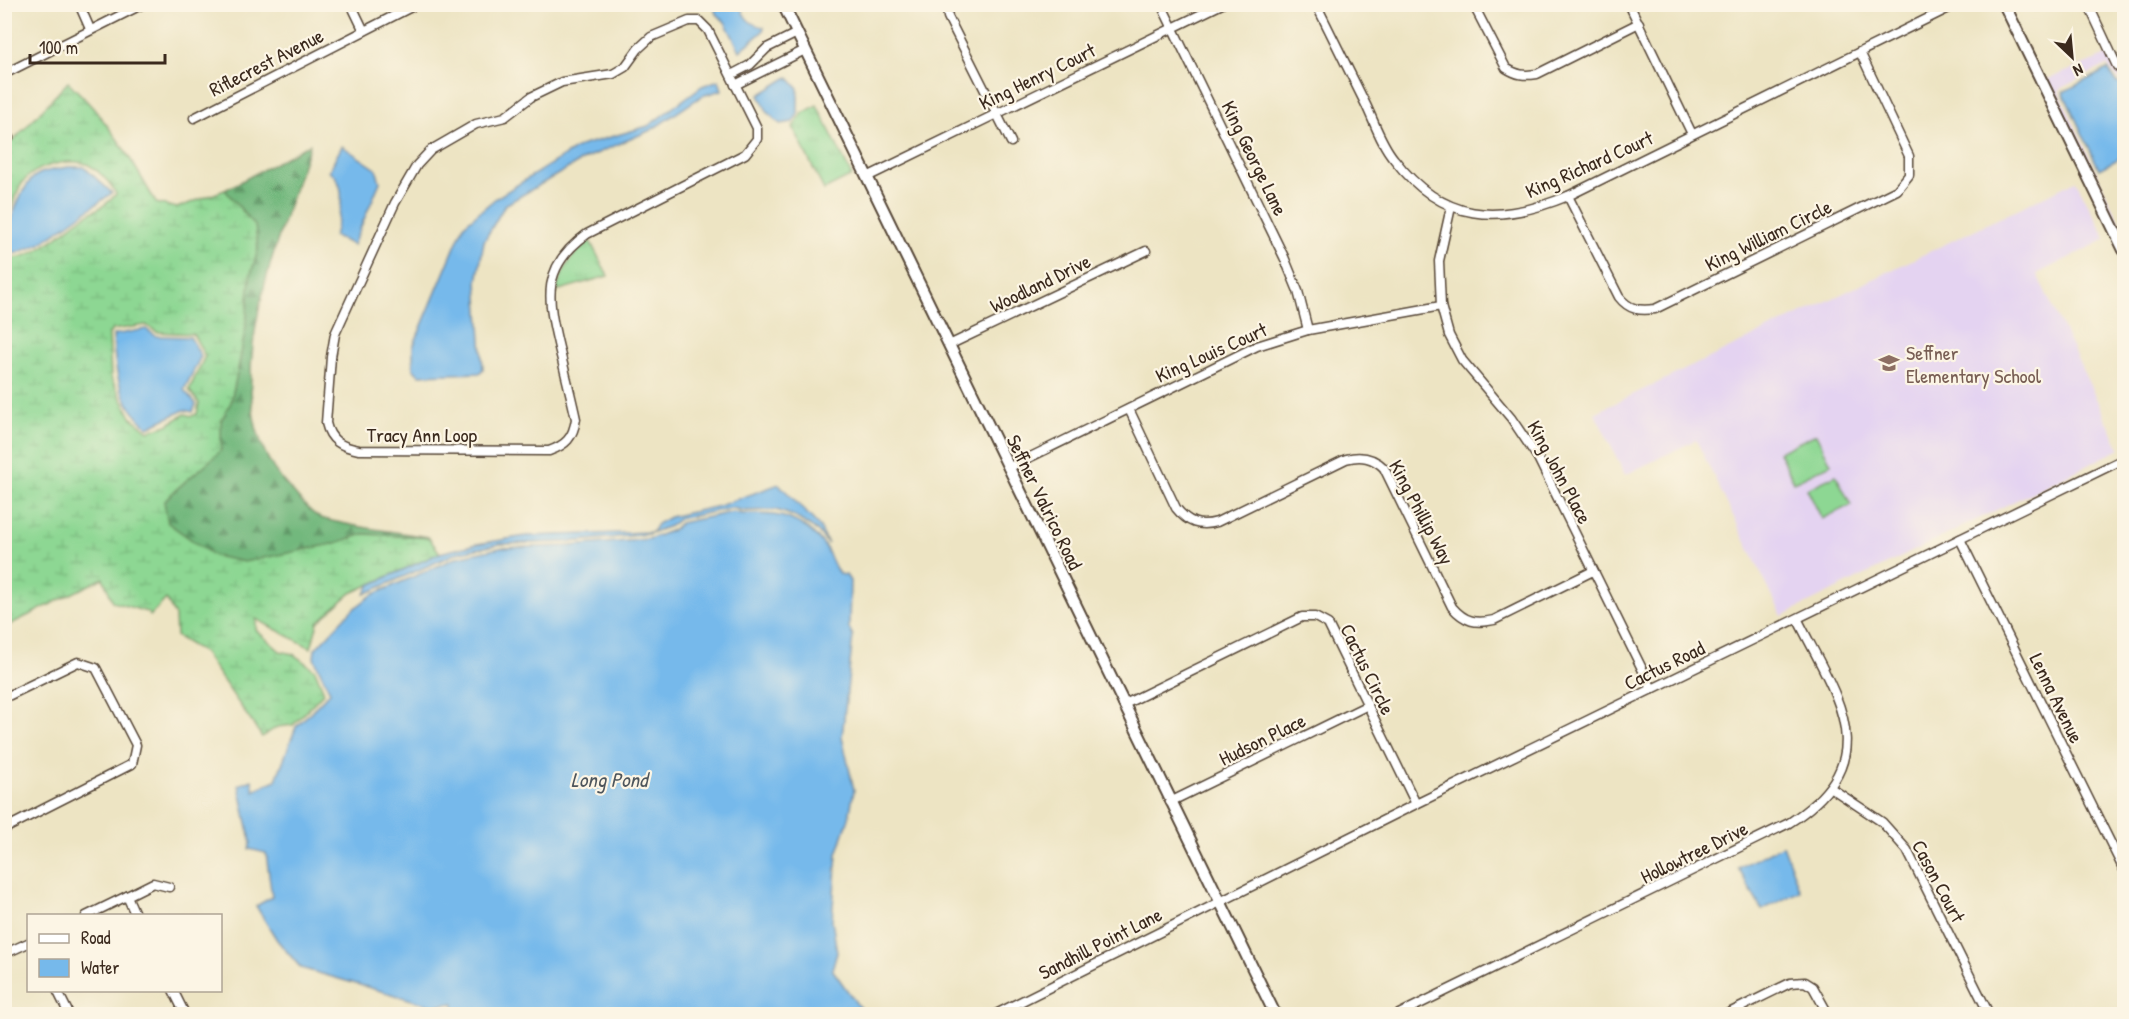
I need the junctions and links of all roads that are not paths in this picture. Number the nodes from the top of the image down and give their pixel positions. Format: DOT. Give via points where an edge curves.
graph roads {
  1 [pos="79,4"];
  2 [pos="143,4"];
  3 [pos="351,4"];
  4 [pos="417,4"];
  5 [pos="783,4"];
  6 [pos="946,4"];
  7 [pos="1161,4"];
  8 [pos="1222,4"];
  9 [pos="1316,4"];
  10 [pos="1473,4"];
  11 [pos="1629,4"];
  12 [pos="1957,4"];
  13 [pos="2004,4"];
  14 [pos="2088,4"];
  15 [pos="1639,23"];
  16 [pos="1173,28"];
  17 [pos="90,29"];
  18 [pos="363,31"];
  19 [pos="797,33"];
  20 [pos="805,50"];
  21 [pos="764,51"];
  22 [pos="1860,52"];
  23 [pos="772,66"];
  24 [pos="2124,73"];
  25 [pos="4,74"];
  26 [pos="731,75"];
  27 [pos="735,85"];
  28 [pos="997,114"];
  29 [pos="194,118"];
  30 [pos="4,129"];
  31 [pos="1692,134"];
  32 [pos="9,138"];
  33 [pos="1011,142"];
  34 [pos="867,177"];
  35 [pos="1568,196"];
  36 [pos="1451,207"];
  37 [pos="2124,250"];
  38 [pos="1146,251"];
  39 [pos="1441,306"];
  40 [pos="1308,330"];
  41 [pos="949,345"];
  42 [pos="1129,409"];
  43 [pos="2124,459"];
  44 [pos="1008,468"];
  45 [pos="1960,539"];
  46 [pos="1593,572"];
  47 [pos="1798,620"];
  48 [pos="1652,688"];
  49 [pos="4,698"];
  50 [pos="1123,705"];
  51 [pos="1368,705"];
  52 [pos="1832,788"];
  53 [pos="1170,802"];
  54 [pos="1416,804"];
  55 [pos="4,830"];
  56 [pos="2124,870"];
  57 [pos="170,887"];
  58 [pos="127,896"];
  59 [pos="1219,901"];
  60 [pos="88,914"];
  61 [pos="136,914"];
  62 [pos="27,943"];
  63 [pos="4,954"];
  64 [pos="58,992"];
  65 [pos="174,992"];
  66 [pos="69,1014"];
  67 [pos="185,1014"];
  68 [pos="996,1014"];
  69 [pos="1275,1014"];
  70 [pos="1400,1014"];
  71 [pos="1726,1014"];
  72 [pos="1828,1014"];
  73 [pos="1989,1014"];
  1 -- 17 [label="street"];
  2 -- 17 [label="street"];
  3 -- 18 [label="street"];
  4 -- 18 [label="street, Riflecrest Avenue"];
  5 -- 19 [label="street, Seffner Valrico Road"];
  6 -- 28 [label="street" via="948,17"];
  7 -- 16 [label="street, King George Lane"];
  8 -- 16 [label="street, King Henry Court"];
  9 -- 36 [label="street, King Richard Court" via="1392,158 1419,188"];
  10 -- 15 [label="street" via="1506,68 1525,76 1537,74"];
  11 -- 15 [label="street"];
  12 -- 22 [label="street, King Richard Court"];
  13 -- 37 [label="street"];
  14 -- 24 [label="street"];
  15 -- 31 [label="street"];
  16 -- 28 [label="street, King Henry Court"];
  16 -- 40 [label="street, King George Lane" via="1284,257"];
  17 -- 25 [label="street"];
  18 -- 29 [label="street, Riflecrest Avenue"];
  19 -- 20 [label="street, Seffner Valrico Road"];
  19 -- 21 [label="street"];
  20 -- 23 [label="street"];
  20 -- 34 [label="street, Seffner Valrico Road"];
  21 -- 23 [label="street"];
  21 -- 26 [label="street" via="750,65"];
  22 -- 31 [label="street, King Richard Court"];
  22 -- 35 [label="street, King William Circle" via="1909,156 1905,183 1887,195 1644,311 1625,305 1619,297"];
  23 -- 27 [label="street"];
  26 -- 27 [label="street, Tracy Ann Loop"];
  26 -- 27 [label="street, Tracy Ann Loop" via="708,30 699,21 689,21 651,37 625,67 613,74 562,82 531,97 505,117 476,124 431,150 407,179 335,334 326,423 335,442 359,450 537,451 549,451 568,442 576,420 549,291 559,260 587,234 754,146 757,128"];
  28 -- 33 [label="street"];
  28 -- 34 [label="street, King Henry Court"];
  30 -- 32 [label="street"];
  31 -- 35 [label="street, King Richard Court"];
  34 -- 41 [label="street, Seffner Valrico Road"];
  35 -- 36 [label="street, King Richard Court" via="1510,214 1480,214"];
  36 -- 39 [label="street, King John Place" via="1439,261"];
  38 -- 41 [label="street, Woodland Drive"];
  39 -- 40 [label="street, King Louis Court"];
  39 -- 46 [label="street, King John Place" via="1462,360 1512,418 1538,458"];
  40 -- 42 [label="street, King Louis Court" via="1257,346"];
  41 -- 44 [label="street, Seffner Valrico Road"];
  42 -- 44 [label="street, King Louis Court"];
  42 -- 46 [label="street, King Phillip Way" via="1176,508 1195,524 1217,522 1346,459 1359,456 1378,462 1452,607 1469,621 1494,620"];
  43 -- 45 [label="street, Cactus Road"];
  44 -- 50 [label="street, Seffner Valrico Road"];
  45 -- 47 [label="street, Cactus Road"];
  45 -- 56 [label="street, Lenna Avenue"];
  46 -- 48 [label="street, King John Place"];
  47 -- 48 [label="street, Cactus Road"];
  47 -- 52 [label="street, Hollowtree Drive" via="1845,722 1845,756"];
  48 -- 54 [label="street, Cactus Road"];
  49 -- 55 [label="street" via="78,662 96,668 136,745 132,764"];
  50 -- 51 [label="street, Cactus Circle" via="1309,616 1328,624"];
  50 -- 53 [label="street, Seffner Valrico Road"];
  51 -- 53 [label="street, Hudson Place"];
  51 -- 54 [label="street, Cactus Circle"];
  52 -- 70 [label="street, Hollowtree Drive" via="1789,823"];
  52 -- 73 [label="street, Cason Court" via="1882,822 1907,850"];
  53 -- 59 [label="street, Seffner Valrico Road"];
  54 -- 59 [label="street, Cactus Road"];
  57 -- 58 [label="street" via="153,883"];
  58 -- 60 [label="street"];
  58 -- 61 [label="street"];
  59 -- 68 [label="street, Sandhill Point Lane"];
  59 -- 69 [label="street, Seffner Valrico Road"];
  62 -- 63 [label="street"];
  64 -- 66 [label="street"];
  65 -- 67 [label="street"];
  71 -- 72 [label="street" via="1790,983 1805,982 1818,993"];
}
